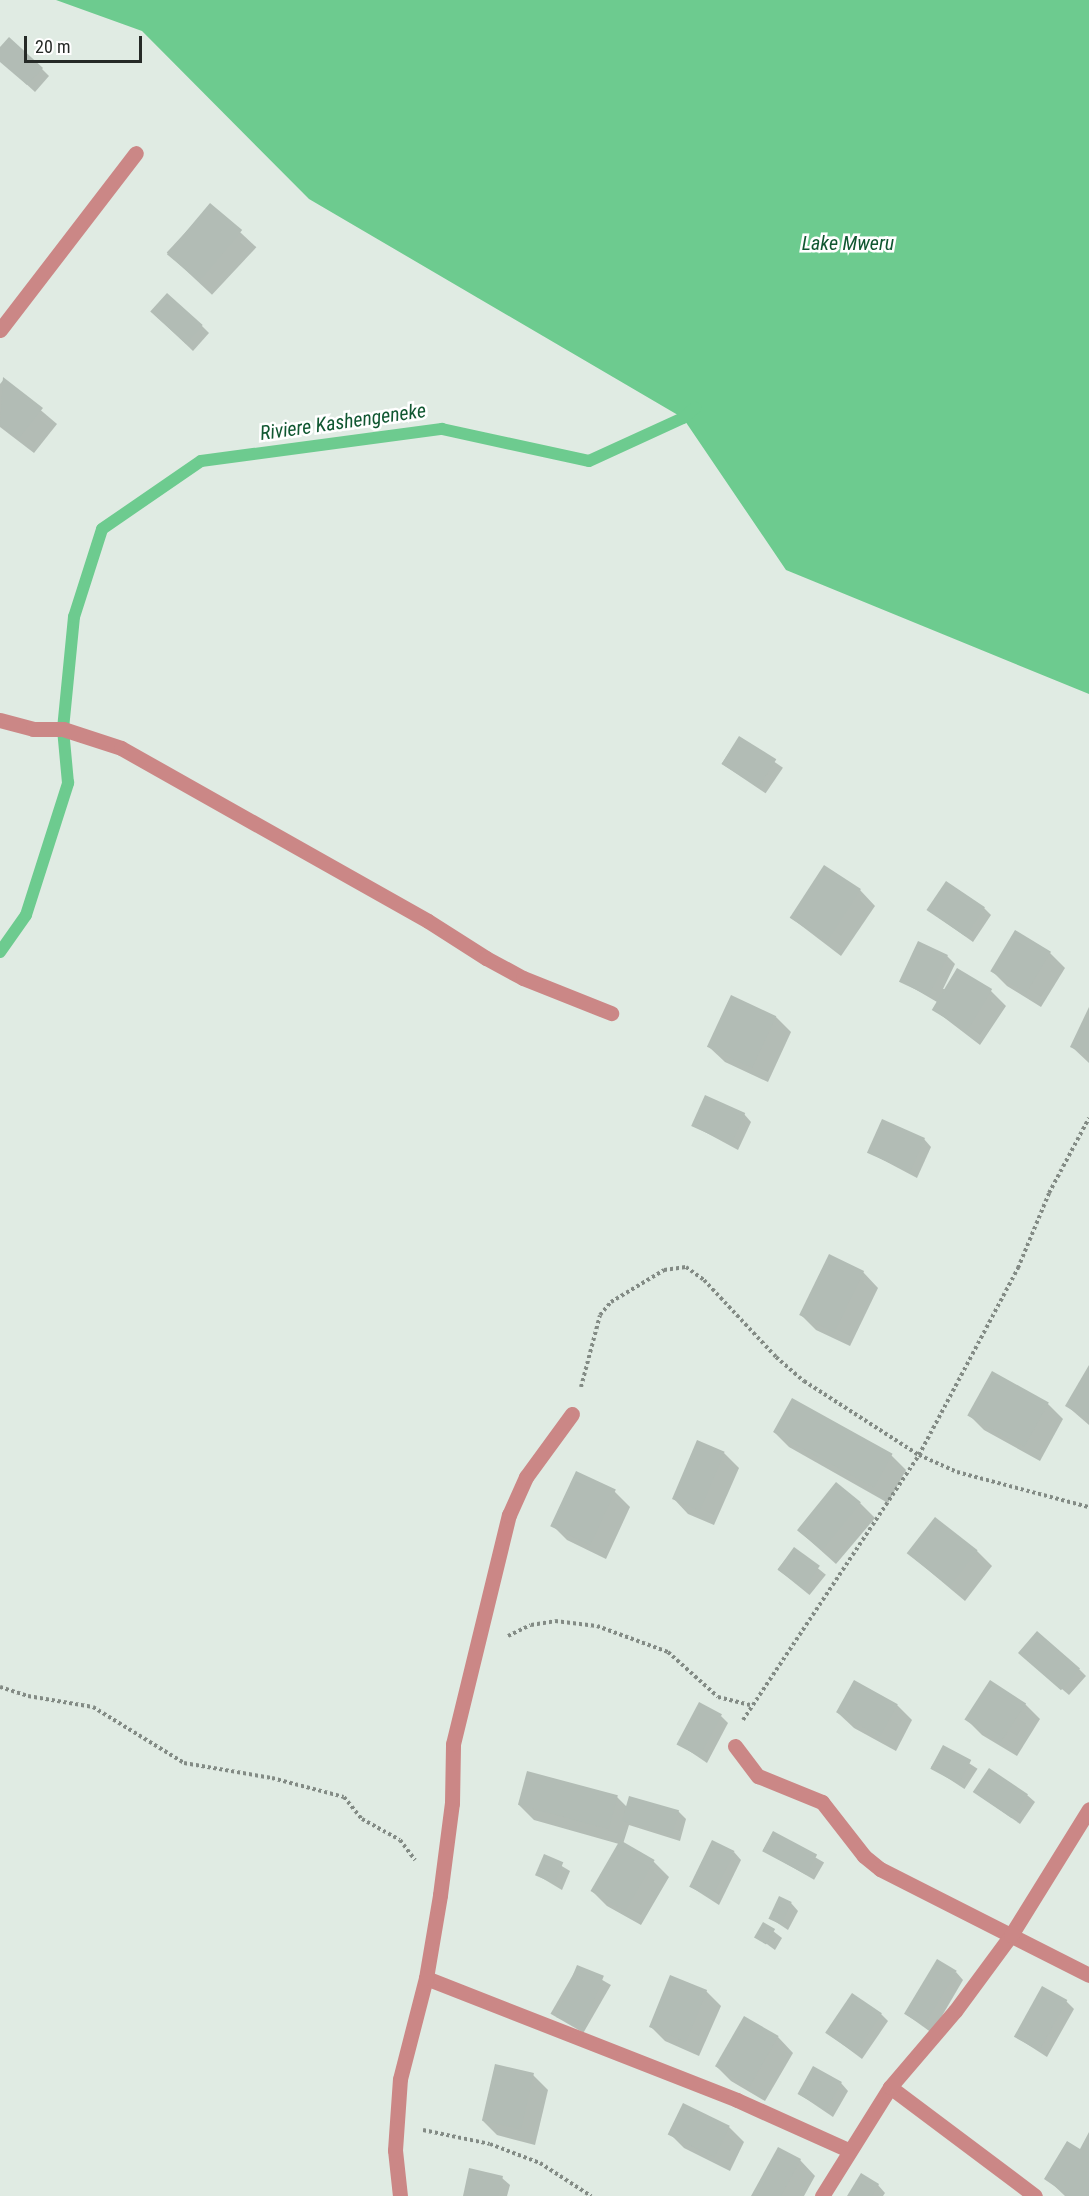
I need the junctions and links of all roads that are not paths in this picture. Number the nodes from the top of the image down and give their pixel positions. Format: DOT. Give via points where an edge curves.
graph roads {
  1 [pos="136,153"];
  2 [pos="0,330"];
  3 [pos="0,720"];
  4 [pos="611,1013"];
  5 [pos="572,1414"];
  6 [pos="735,1746"];
  7 [pos="1089,1809"];
  8 [pos="1011,1935"];
  9 [pos="1089,1975"];
  10 [pos="426,1978"];
  11 [pos="890,2086"];
  12 [pos="848,2150"];
  13 [pos="400,2196"];
  14 [pos="822,2196"];
  15 [pos="1035,2196"];
  1 -- 2 [label="street"];
  3 -- 4 [label="street" via="33,729 63,729 121,748 428,921 486,958 523,978"];
  5 -- 10 [label="street" via="526,1476 509,1515 453,1744 452,1803"];
  6 -- 8 [label="street" via="741,1759 758,1776 822,1802 864,1856 880,1869"];
  7 -- 8 [label="street"];
  8 -- 9 [label="street"];
  8 -- 11 [label="street" via="955,2011"];
  10 -- 12 [label="street" via="737,2100"];
  10 -- 13 [label="street" via="400,2079 395,2124"];
  11 -- 12 [label="street"];
  11 -- 15 [label="street"];
  12 -- 14 [label="street"];
}
